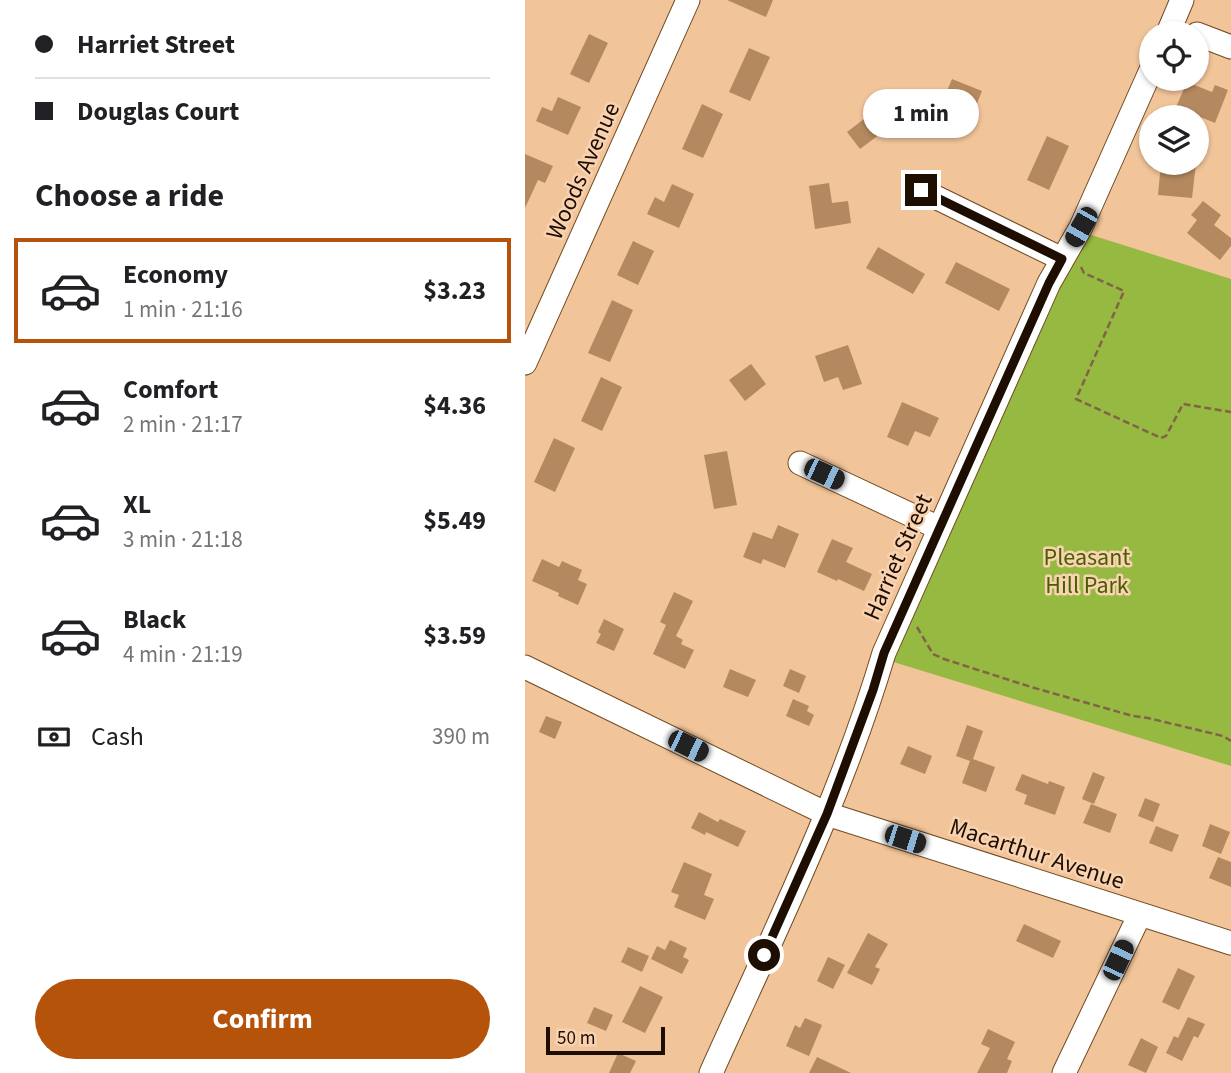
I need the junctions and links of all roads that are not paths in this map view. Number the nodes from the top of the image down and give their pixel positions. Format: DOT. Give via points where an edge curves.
graph roads {
  1 [pos="688,0"];
  2 [pos="1182,0"];
  3 [pos="1173,21"];
  4 [pos="1209,39"];
  5 [pos="1231,47"];
  6 [pos="1142,91"];
  7 [pos="921,190"];
  8 [pos="1073,260"];
  9 [pos="525,363"];
  10 [pos="800,463"];
  11 [pos="939,528"];
  12 [pos="525,667"];
  13 [pos="827,814"];
  14 [pos="1140,914"];
  15 [pos="1231,943"];
  16 [pos="711,1073"];
  17 [pos="1064,1073"];
  1 -- 9 [label="street, Woods Avenue"];
  2 -- 3 [label="street"];
  4 -- 5 [label="street"];
  6 -- 8 [label="street, Harriet Street" via="1081,227"];
  7 -- 8 [label="street"];
  8 -- 11 [label="street, Harriet Street" via="1049,283"];
  10 -- 11 [label="street"];
  11 -- 13 [label="street, Harriet Street" via="884,653"];
  12 -- 13 [label="street, Macarthur Avenue"];
  13 -- 14 [label="street, Macarthur Avenue"];
  13 -- 16 [label="street, Harriet Street"];
  14 -- 15 [label="street, Macarthur Avenue"];
  14 -- 17 [label="street"];
}
